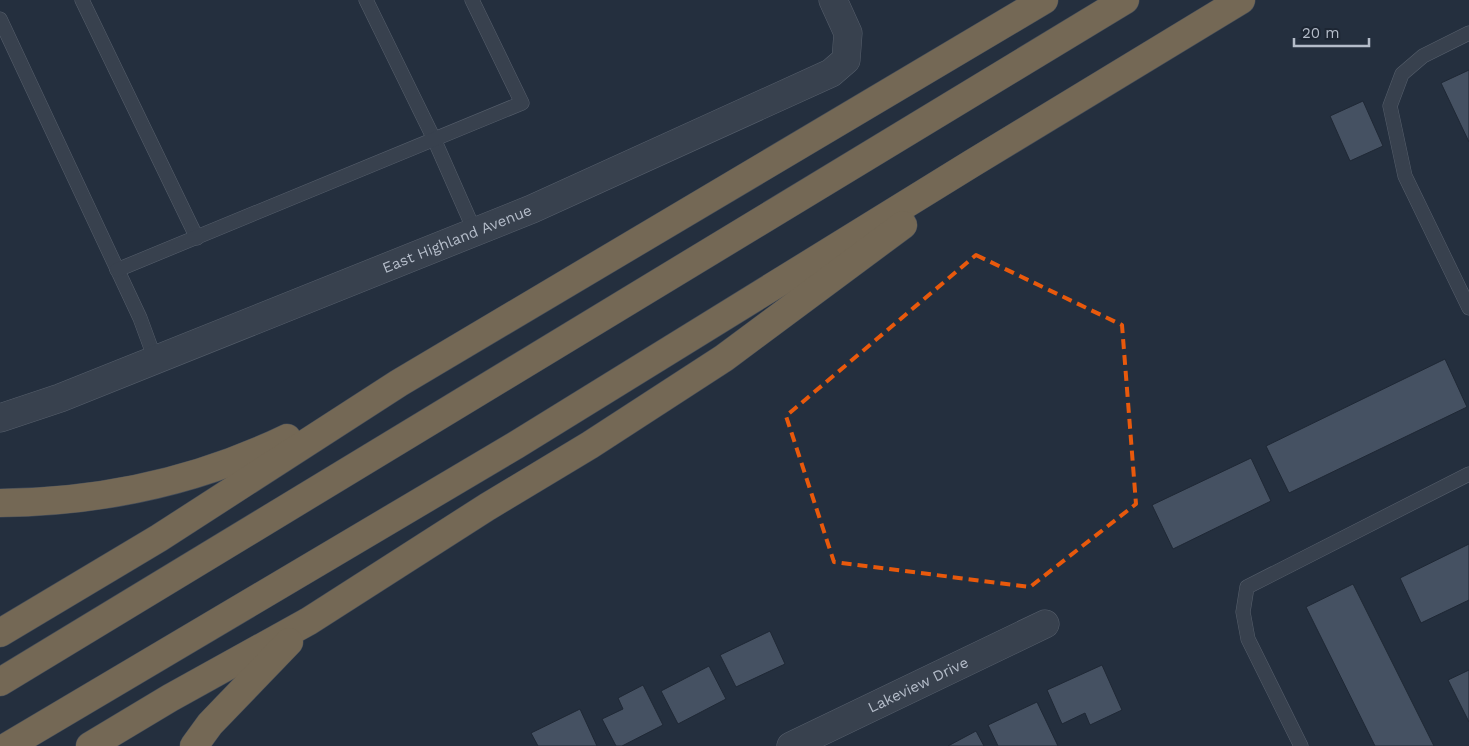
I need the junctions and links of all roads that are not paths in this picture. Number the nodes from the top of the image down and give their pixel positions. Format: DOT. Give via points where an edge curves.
graph roads {
  1 [pos="82,0"];
  2 [pos="366,0"];
  3 [pos="472,0"];
  4 [pos="832,0"];
  5 [pos="1044,0"];
  6 [pos="1126,0"];
  7 [pos="1241,0"];
  8 [pos="0,20"];
  9 [pos="1469,33"];
  10 [pos="1040,123"];
  11 [pos="434,139"];
  12 [pos="475,232"];
  13 [pos="197,238"];
  14 [pos="117,270"];
  15 [pos="1469,308"];
  16 [pos="155,359"];
  17 [pos="399,383"];
  18 [pos="0,418"];
  19 [pos="1469,474"];
  20 [pos="0,503"];
  21 [pos="309,621"];
  22 [pos="1045,624"];
  23 [pos="0,633"];
  24 [pos="0,682"];
  25 [pos="8,746"];
  26 [pos="90,746"];
  27 [pos="194,746"];
  28 [pos="791,746"];
  29 [pos="1301,746"];
  1 -- 13 [label="lane"];
  2 -- 11 [label="lane"];
  3 -- 11 [label="lane" via="522,103"];
  4 -- 12 [label="street, East Highland Avenue" via="848,33 846,60 831,73"];
  5 -- 17 [label="highway"];
  6 -- 24 [label="highway"];
  7 -- 10 [label="highway"];
  8 -- 14 [label="lane"];
  9 -- 15 [label="lane" via="1423,56 1402,74 1390,106 1404,176"];
  10 -- 21 [label="highway" via="724,358 590,446 487,507"];
  10 -- 25 [label="highway" via="516,445"];
  11 -- 12 [label="lane"];
  11 -- 13 [label="lane"];
  12 -- 16 [label="street, East Highland Avenue"];
  13 -- 14 [label="lane"];
  14 -- 16 [label="lane"];
  16 -- 18 [label="street, East Highland Avenue" via="60,398"];
  17 -- 20 [label="highway" via="248,457 182,479 110,494 36,503"];
  17 -- 23 [label="highway" via="159,538"];
  19 -- 29 [label="lane" via="1247,588 1243,612 1248,639"];
  21 -- 26 [label="highway"];
  21 -- 27 [label="highway" via="210,724"];
  22 -- 28 [label="street, Lakeview Drive"];
}
